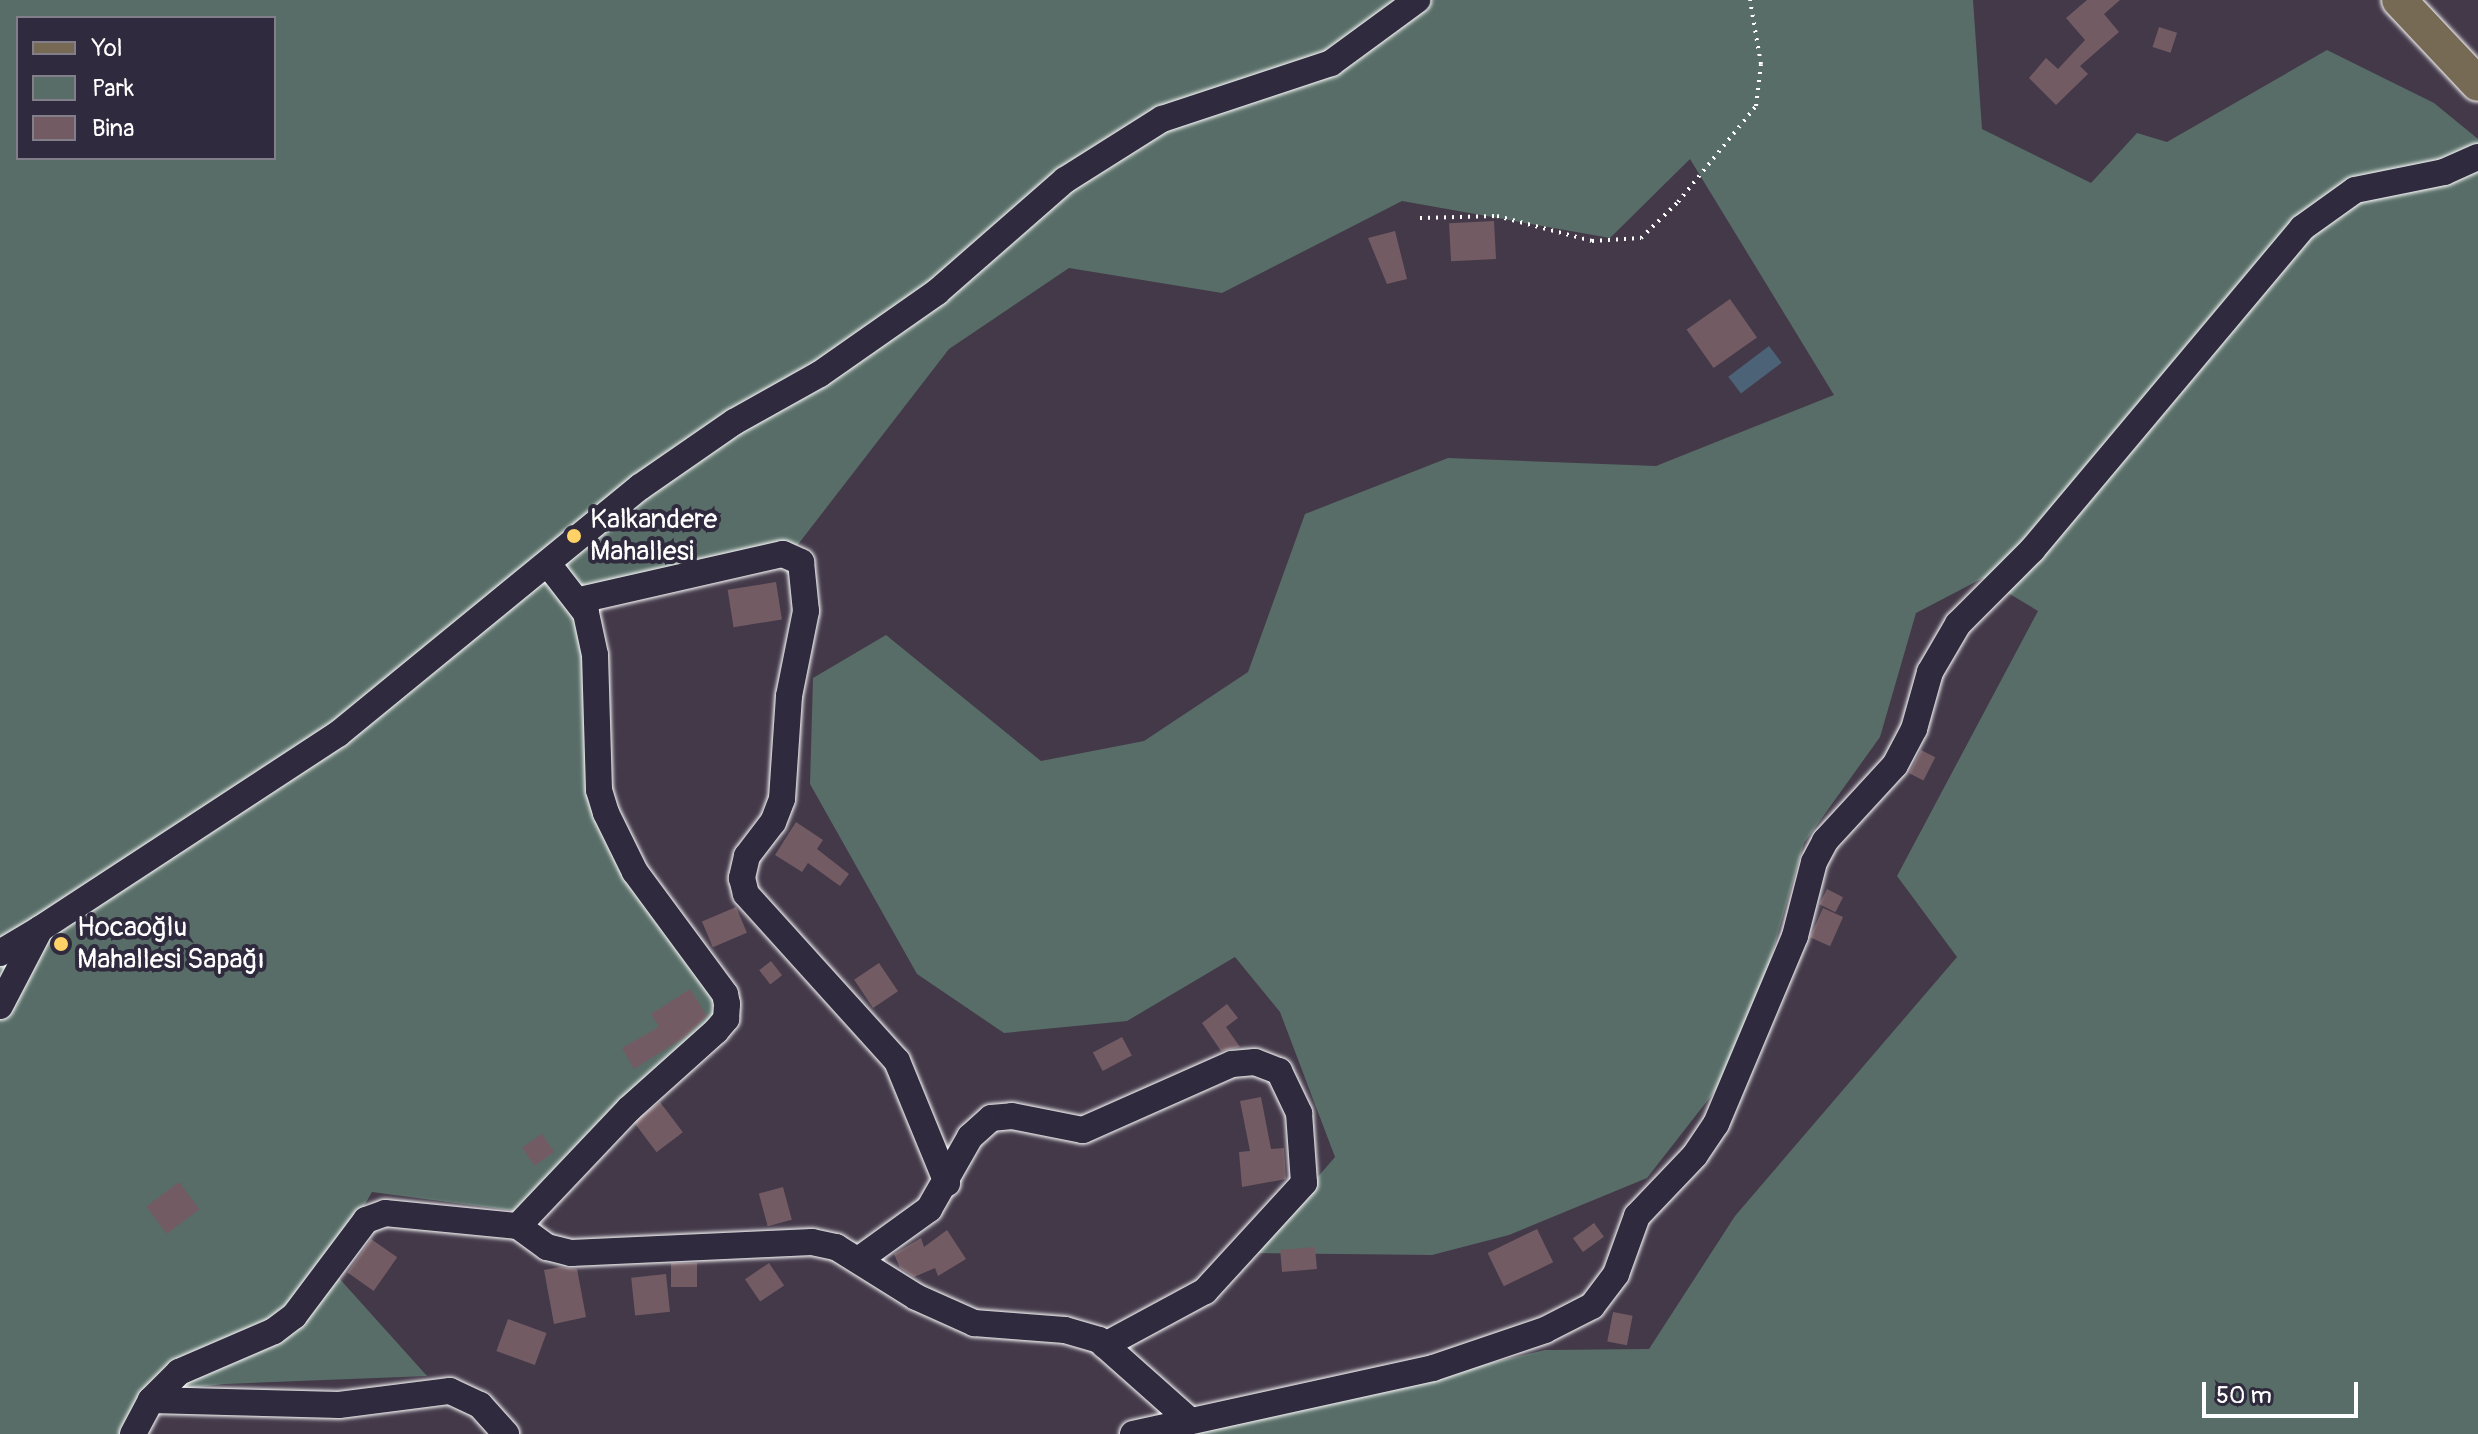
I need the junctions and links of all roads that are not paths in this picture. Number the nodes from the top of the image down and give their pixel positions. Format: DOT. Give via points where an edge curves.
graph roads {
  1 [pos="1417,0"];
  2 [pos="2399,0"];
  3 [pos="2478,84"];
  4 [pos="2478,157"];
  5 [pos="548,564"];
  6 [pos="580,600"];
  7 [pos="40,929"];
  8 [pos="0,953"];
  9 [pos="0,1006"];
  10 [pos="947,1183"];
  11 [pos="518,1226"];
  12 [pos="861,1258"];
  13 [pos="1105,1345"];
  14 [pos="151,1400"];
  15 [pos="1188,1419"];
  16 [pos="133,1434"];
  17 [pos="506,1434"];
  18 [pos="1133,1434"];
  1 -- 5 [label="street" via="1331,63 1162,119 1113,147 1065,180 937,292 820,374 734,422 652,478"];
  2 -- 3 [label="main road"];
  4 -- 15 [label="street" via="2444,172 2355,190 2302,228 2032,550 1958,624 1940,651 1895,765 1825,841 1814,862 1795,936 1716,1124 1695,1155 1637,1216 1616,1274 1592,1306 1545,1330 1433,1368"];
  5 -- 6 [label="street"];
  5 -- 7 [label="street" via="338,734"];
  6 -- 10 [label="street" via="783,554 801,562 806,611 789,696 782,799 773,822 747,856 746,894 897,1061"];
  6 -- 11 [label="street" via="595,655 599,790 606,813 635,872 725,994 726,1019 629,1109"];
  7 -- 8 [label="street"];
  7 -- 9 [label="street"];
  10 -- 12 [label="street" via="929,1209"];
  10 -- 13 [label="street" via="970,1137 991,1118 1012,1116 1083,1130 1232,1064 1255,1062 1279,1071 1299,1113 1304,1183 1205,1291"];
  11 -- 12 [label="street" via="547,1247 571,1253 812,1242"];
  11 -- 14 [label="street" via="377,1214 366,1220 294,1316 274,1331 179,1372"];
  12 -- 13 [label="street" via="890,1282 974,1323 1065,1330"];
  13 -- 15 [label="street"];
  14 -- 16 [label="street"];
  14 -- 17 [label="street" via="339,1405 450,1391 480,1405"];
  15 -- 18 [label="street"];
}
